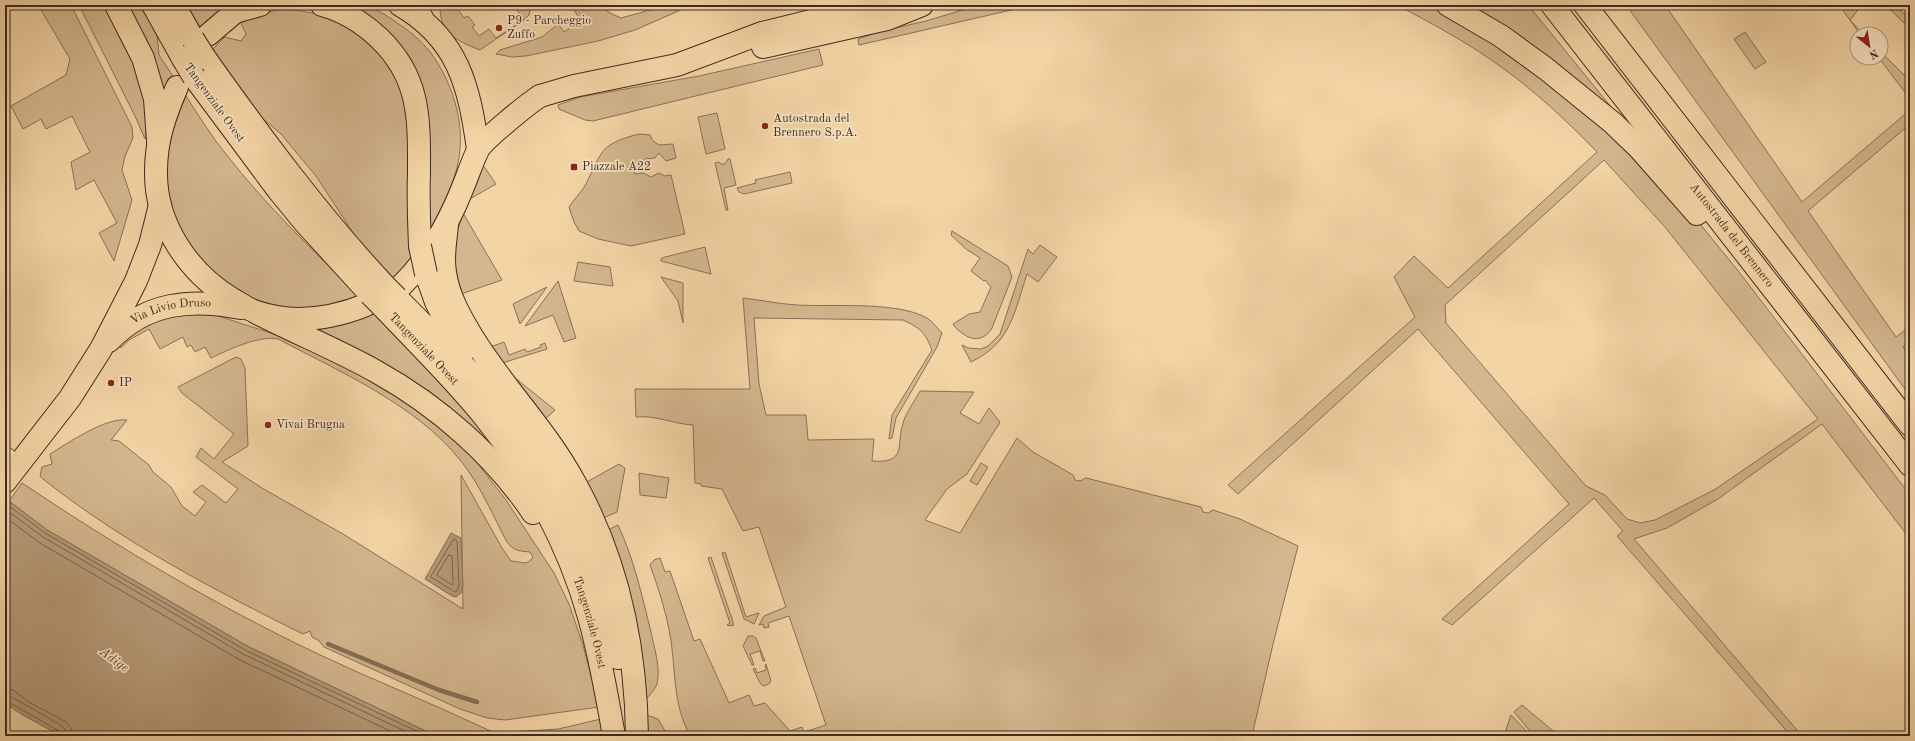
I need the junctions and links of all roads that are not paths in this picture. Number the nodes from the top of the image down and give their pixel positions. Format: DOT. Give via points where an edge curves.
graph roads {
  1 [pos="116,5"];
  2 [pos="153,5"];
  3 [pos="174,5"];
  4 [pos="260,5"];
  5 [pos="322,5"];
  6 [pos="400,5"];
  7 [pos="816,5"];
  8 [pos="876,5"];
  9 [pos="922,5"];
  10 [pos="1448,5"];
  11 [pos="1552,5"];
  12 [pos="241,8"];
  13 [pos="1590,10"];
  14 [pos="419,13"];
  15 [pos="194,44"];
  16 [pos="702,56"];
  17 [pos="186,82"];
  18 [pos="158,141"];
  19 [pos="478,149"];
  20 [pos="160,205"];
  21 [pos="447,224"];
  22 [pos="383,296"];
  23 [pos="254,311"];
  24 [pos="1803,326"];
  25 [pos="101,349"];
  26 [pos="481,384"];
  27 [pos="1910,424"];
  28 [pos="1910,466"];
  29 [pos="10,470"];
  30 [pos="589,616"];
  31 [pos="614,736"];
  32 [pos="632,736"];
  33 [pos="637,736"];
  1 -- 18 [label="main road" via="145,64 156,109"];
  2 -- 15 [label="main road, Tangenziale Ovest"];
  3 -- 15 [label="main road, Tangenziale Ovest"];
  4 -- 12 [label="main road"];
  5 -- 26 [label="main road, bridge" via="341,12 368,28 399,61 411,86 419,120 418,208 420,246 426,274 455,344"];
  6 -- 14 [label="main road"];
  7 -- 16 [label="main road" via="758,20"];
  8 -- 16 [label="main road" via="762,33"];
  9 -- 16 [label="main road" via="887,19 770,46"];
  10 -- 24 [label="main road" via="1501,36 1613,123 1640,148 1685,199 1760,292"];
  11 -- 24 [label="main road, Autostrada del Brennero"];
  12 -- 15 [label="main road"];
  13 -- 27 [label="main road"];
  14 -- 19 [label="main road" via="444,42 462,75 471,101"];
  15 -- 17 [label="main road, Tangenziale Ovest, bridge"];
  15 -- 22 [label="main road, Tangenziale Ovest, bridge"];
  16 -- 19 [label="main road" via="676,65 574,86 540,96"];
  17 -- 18 [label="main road"];
  17 -- 22 [label="main road, Tangenziale Ovest" via="305,223"];
  18 -- 20 [label="main road" via="156,173"];
  19 -- 21 [label="main road"];
  20 -- 23 [label="main road" via="174,240 198,274 219,291"];
  20 -- 25 [label="main road, Via Livio Druso" via="150,245 139,274"];
  21 -- 22 [label="main road" via="416,271"];
  21 -- 33 [label="main road" via="444,271 462,319 488,363 565,467 587,507 608,558 621,597 626,626"];
  22 -- 23 [label="main road" via="335,315 312,319 274,316"];
  22 -- 26 [label="main road, Tangenziale Ovest"];
  22 -- 30 [label="main road, Tangenziale Ovest" via="509,450 541,500 555,528"];
  23 -- 25 [label="main road, Via Livio Druso" via="207,304 169,305 131,323"];
  23 -- 30 [label="main road" via="376,371 429,404 456,426 517,490 547,537"];
  24 -- 28 [label="main road, Autostrada del Brennero"];
  25 -- 29 [label="main road, Via Livio Druso" via="70,398"];
  26 -- 32 [label="main road, Tangenziale Ovest" via="513,422 529,446 560,496 587,549 604,597"];
  30 -- 31 [label="main road, Tangenziale Ovest"];
}
